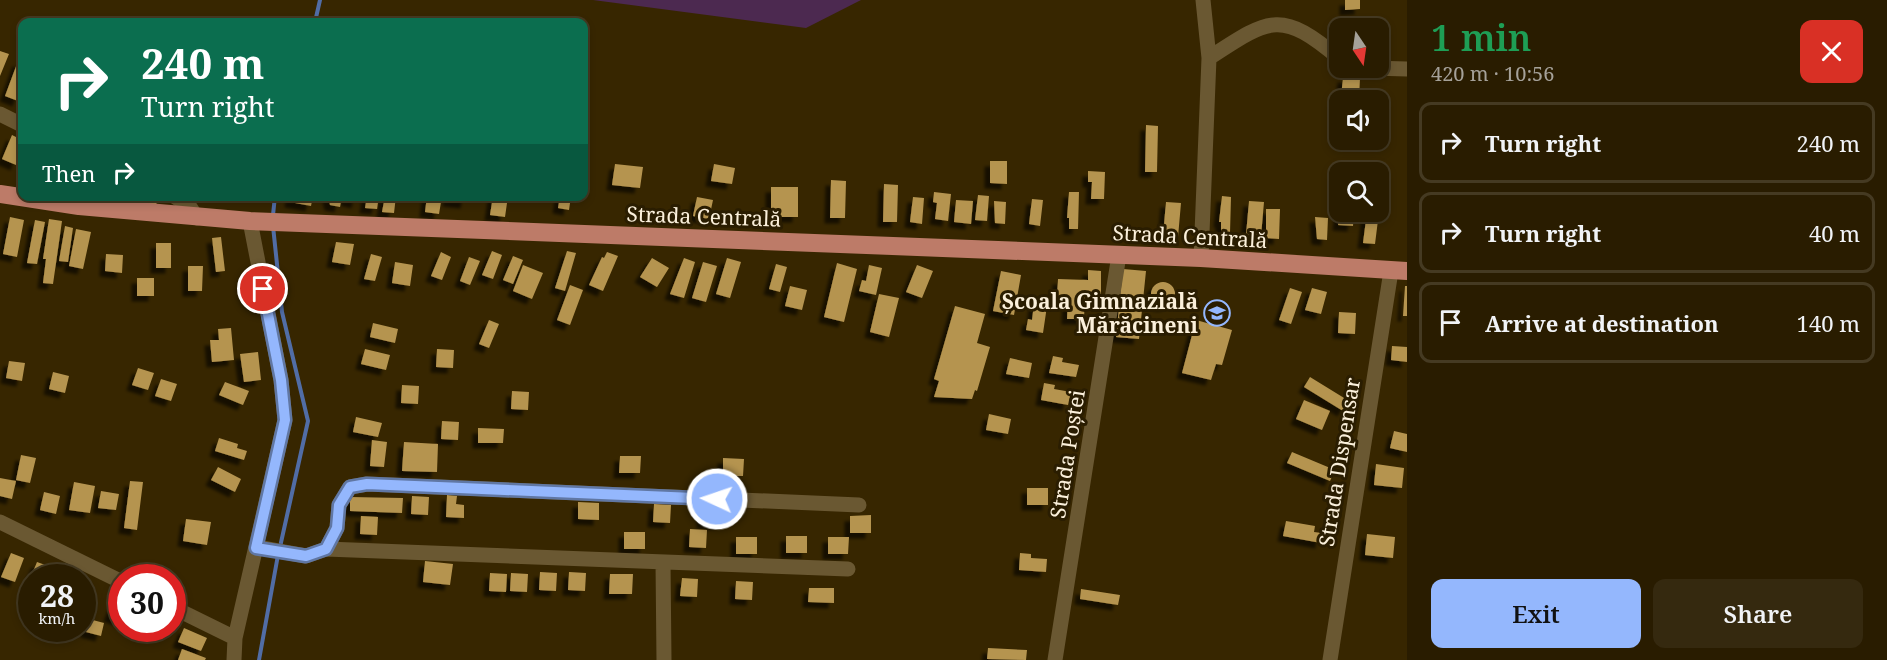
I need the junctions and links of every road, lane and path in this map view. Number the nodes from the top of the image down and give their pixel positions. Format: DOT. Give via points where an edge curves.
graph roads {
  1 [pos="1203,0"];
  2 [pos="1329,49"];
  3 [pos="1209,58"];
  4 [pos="1389,68"];
  5 [pos="1407,69"];
  6 [pos="0,114"];
  7 [pos="18,123"];
  8 [pos="0,194"];
  9 [pos="18,197"];
  10 [pos="46,201"];
  11 [pos="181,201"];
  12 [pos="197,218"];
  13 [pos="257,221"];
  14 [pos="1119,255"];
  15 [pos="1201,258"];
  16 [pos="1399,271"];
  17 [pos="859,505"];
  18 [pos="0,522"];
  19 [pos="256,548"];
  20 [pos="326,549"];
  21 [pos="663,562"];
  22 [pos="848,569"];
  23 [pos="108,575"];
  24 [pos="186,614"];
  25 [pos="235,638"];
  26 [pos="234,660"];
  27 [pos="664,660"];
  28 [pos="1055,660"];
  29 [pos="1330,660"];
  1 -- 3 [label="street"];
  2 -- 3 [label="street" via="1310,33 1291,24 1274,24 1240,38"];
  3 -- 15 [label="street"];
  4 -- 5 [label="street"];
  6 -- 7 [label="street"];
  8 -- 9 [label="main road, Strada Centrală"];
  10 -- 12 [label="main road, Strada Centrală"];
  11 -- 12 [label="street"];
  12 -- 13 [label="main road, Strada Centrală"];
  13 -- 14 [label="main road, Strada Centrală"];
  13 -- 19 [label="street" via="285,420"];
  14 -- 15 [label="main road, Strada Centrală"];
  14 -- 28 [label="street, Strada Poștei"];
  15 -- 16 [label="main road, Strada Centrală"];
  16 -- 29 [label="street, Strada Dispensar"];
  17 -- 20 [label="street" via="367,484 350,487 339,505 337,528"];
  18 -- 23 [label="street"];
  19 -- 20 [label="street" via="306,556"];
  19 -- 25 [label="street"];
  20 -- 21 [label="street"];
  21 -- 22 [label="street"];
  21 -- 27 [label="street"];
  24 -- 25 [label="street"];
  25 -- 26 [label="street"];
}
